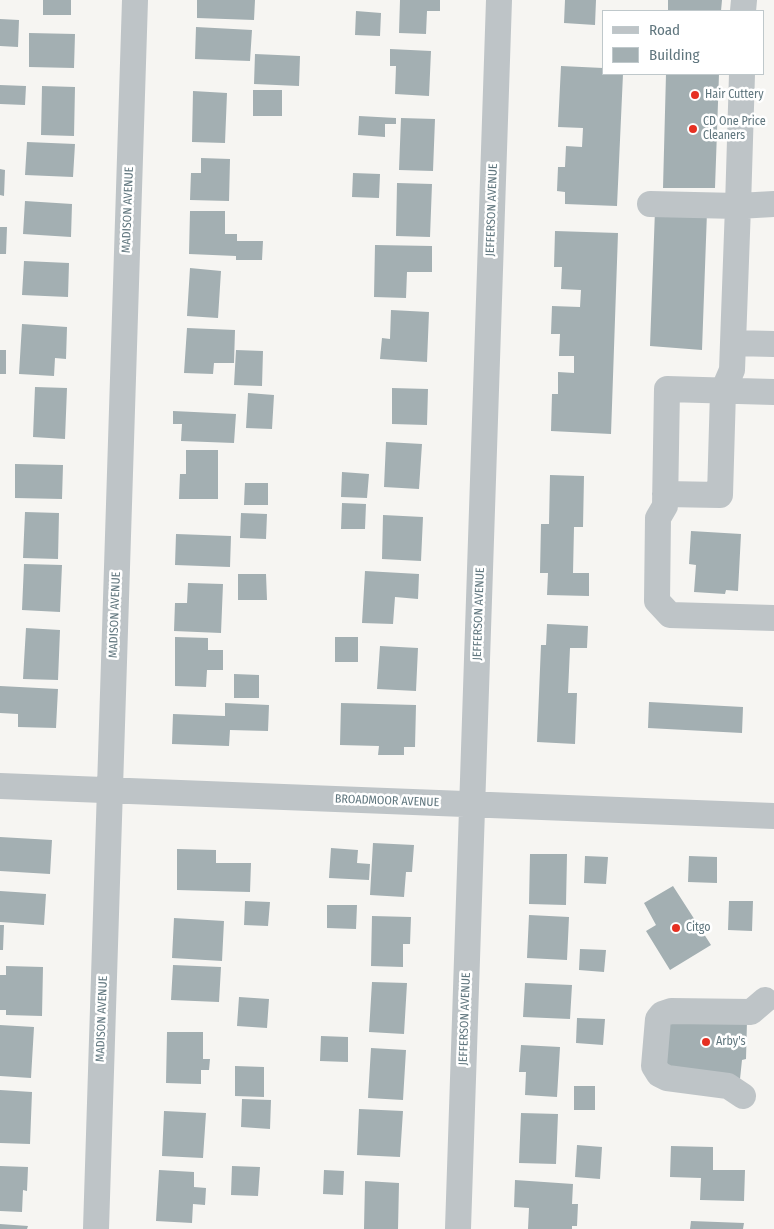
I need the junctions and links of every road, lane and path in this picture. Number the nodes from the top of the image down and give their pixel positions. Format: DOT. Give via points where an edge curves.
graph roads {
  1 [pos="134,0"];
  2 [pos="499,0"];
  3 [pos="742,75"];
  4 [pos="650,204"];
  5 [pos="774,204"];
  6 [pos="738,206"];
  7 [pos="733,343"];
  8 [pos="774,344"];
  9 [pos="723,391"];
  10 [pos="774,392"];
  11 [pos="665,500"];
  12 [pos="764,618"];
  13 [pos="0,786"];
  14 [pos="110,790"];
  15 [pos="472,804"];
  16 [pos="774,816"];
  17 [pos="765,1000"];
  18 [pos="743,1096"];
  19 [pos="96,1229"];
  20 [pos="458,1229"];
  1 -- 14 [label="street, MADISON AVENUE"];
  2 -- 15 [label="street, JEFFERSON AVENUE"];
  3 -- 6 [label="street"];
  4 -- 6 [label="street"];
  5 -- 6 [label="street"];
  6 -- 7 [label="street"];
  7 -- 8 [label="street"];
  7 -- 9 [label="street" via="732,370"];
  9 -- 10 [label="street"];
  9 -- 11 [label="street" via="720,495"];
  9 -- 11 [label="street" via="667,389"];
  11 -- 12 [label="street" via="671,518 669,583 673,594 685,600 728,601"];
  13 -- 14 [label="street, BROADMOOR AVENUE"];
  14 -- 15 [label="street, BROADMOOR AVENUE"];
  14 -- 19 [label="street, MADISON AVENUE"];
  15 -- 16 [label="street, BROADMOOR AVENUE"];
  15 -- 20 [label="street, JEFFERSON AVENUE"];
  17 -- 18 [label="street" via="751,1012 671,1012 662,1014 658,1020 654,1066 659,1074 666,1078 728,1086"];
}
